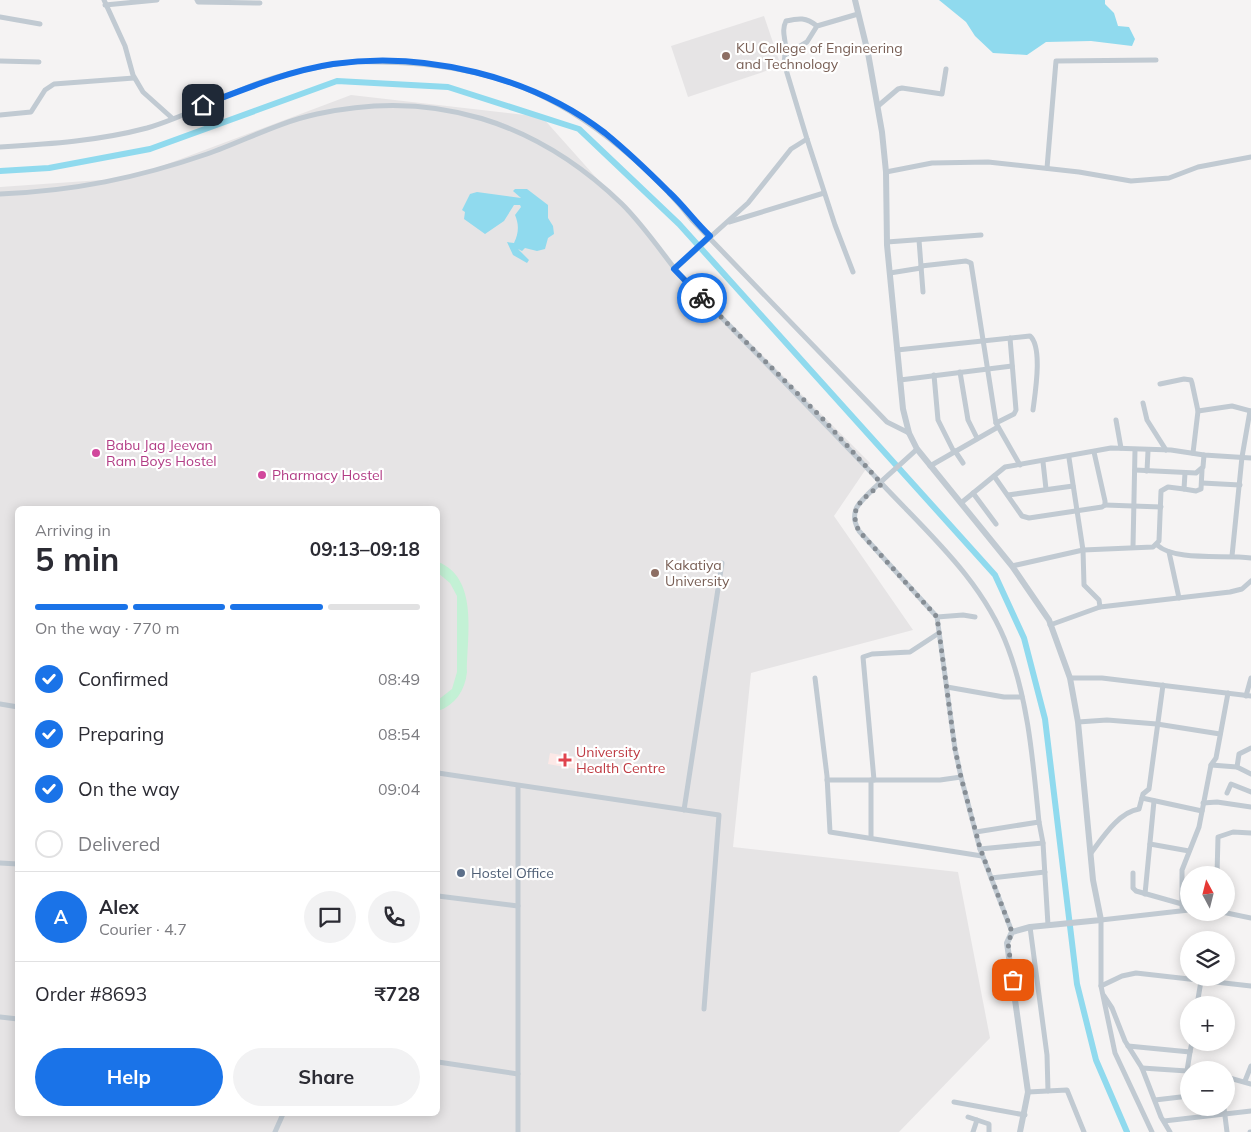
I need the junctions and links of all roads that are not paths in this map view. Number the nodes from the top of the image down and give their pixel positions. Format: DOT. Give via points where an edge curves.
graph roads {
  1 [pos="157,0"];
  2 [pos="197,0"];
  3 [pos="854,0"];
  4 [pos="105,2"];
  5 [pos="260,3"];
  6 [pos="858,14"];
  7 [pos="0,17"];
  8 [pos="40,24"];
  9 [pos="817,26"];
  10 [pos="785,54"];
  11 [pos="1156,60"];
  12 [pos="0,61"];
  13 [pos="39,62"];
  14 [pos="946,69"];
  15 [pos="134,78"];
  16 [pos="878,106"];
  17 [pos="0,115"];
  18 [pos="172,118"];
  19 [pos="807,139"];
  20 [pos="0,147"];
  21 [pos="1251,157"];
  22 [pos="1047,168"];
  23 [pos="886,172"];
  24 [pos="824,193"];
  25 [pos="0,194"];
  26 [pos="728,222"];
  27 [pos="982,235"];
  28 [pos="709,238"];
  29 [pos="919,240"];
  30 [pos="887,242"];
  31 [pos="921,267"];
  32 [pos="674,269"];
  33 [pos="853,272"];
  34 [pos="890,273"];
  35 [pos="923,292"];
  36 [pos="1010,338"];
  37 [pos="984,341"];
  38 [pos="897,350"];
  39 [pos="1012,366"];
  40 [pos="988,369"];
  41 [pos="960,372"];
  42 [pos="934,375"];
  43 [pos="900,380"];
  44 [pos="1160,384"];
  45 [pos="1143,404"];
  46 [pos="1033,410"];
  47 [pos="1198,411"];
  48 [pos="1251,411"];
  49 [pos="1116,420"];
  50 [pos="997,425"];
  51 [pos="909,433"];
  52 [pos="977,438"];
  53 [pos="1121,448"];
  54 [pos="917,449"];
  55 [pos="1135,450"];
  56 [pos="1166,450"];
  57 [pos="954,451"];
  58 [pos="1148,451"];
  59 [pos="1094,452"];
  60 [pos="1193,452"];
  61 [pos="1204,455"];
  62 [pos="1242,457"];
  63 [pos="1069,458"];
  64 [pos="1251,458"];
  65 [pos="1043,462"];
  66 [pos="963,463"];
  67 [pos="1020,465"];
  68 [pos="930,466"];
  69 [pos="1135,470"];
  70 [pos="1202,470"];
  71 [pos="1147,471"];
  72 [pos="1185,473"];
  73 [pos="994,476"];
  74 [pos="884,482"];
  75 [pos="1202,483"];
  76 [pos="1240,485"];
  77 [pos="1073,486"];
  78 [pos="1046,489"];
  79 [pos="1184,489"];
  80 [pos="973,493"];
  81 [pos="1008,496"];
  82 [pos="961,503"];
  83 [pos="1105,505"];
  84 [pos="1134,506"];
  85 [pos="1161,508"];
  86 [pos="1077,510"];
  87 [pos="996,524"];
  88 [pos="1157,545"];
  89 [pos="1133,547"];
  90 [pos="1083,550"];
  91 [pos="1169,552"];
  92 [pos="1232,556"];
  93 [pos="1251,558"];
  94 [pos="722,563"];
  95 [pos="1012,566"];
  96 [pos="1251,581"];
  97 [pos="1178,598"];
  98 [pos="1100,607"];
  99 [pos="937,617"];
  100 [pos="975,617"];
  101 [pos="1050,624"];
  102 [pos="939,633"];
  103 [pos="815,678"];
  104 [pos="1070,678"];
  105 [pos="1251,678"];
  106 [pos="1162,685"];
  107 [pos="947,687"];
  108 [pos="1228,694"];
  109 [pos="1249,696"];
  110 [pos="1022,697"];
  111 [pos="0,704"];
  112 [pos="15,706"];
  113 [pos="1078,722"];
  114 [pos="1157,724"];
  115 [pos="1220,734"];
  116 [pos="1251,748"];
  117 [pos="1210,765"];
  118 [pos="1237,767"];
  119 [pos="440,773"];
  120 [pos="1251,774"];
  121 [pos="961,777"];
  122 [pos="827,780"];
  123 [pos="872,780"];
  124 [pos="518,786"];
  125 [pos="1251,792"];
  126 [pos="1227,794"];
  127 [pos="1142,798"];
  128 [pos="1154,801"];
  129 [pos="1203,803"];
  130 [pos="1251,807"];
  131 [pos="684,810"];
  132 [pos="1202,811"];
  133 [pos="1039,822"];
  134 [pos="976,832"];
  135 [pos="1251,833"];
  136 [pos="871,838"];
  137 [pos="1043,843"];
  138 [pos="1150,844"];
  139 [pos="980,848"];
  140 [pos="1189,852"];
  141 [pos="1090,854"];
  142 [pos="982,856"];
  143 [pos="0,863"];
  144 [pos="15,864"];
  145 [pos="1184,866"];
  146 [pos="1217,866"];
  147 [pos="1045,872"];
  148 [pos="1132,873"];
  149 [pos="991,878"];
  150 [pos="1145,894"];
  151 [pos="440,896"];
  152 [pos="518,906"];
  153 [pos="1180,907"];
  154 [pos="1180,909"];
  155 [pos="1235,915"];
  156 [pos="1251,918"];
  157 [pos="1101,920"];
  158 [pos="1051,925"];
  159 [pos="1030,927"];
  160 [pos="1012,932"];
  161 [pos="1180,978"];
  162 [pos="1235,984"];
  163 [pos="1101,986"];
  164 [pos="1251,986"];
  165 [pos="1103,995"];
  166 [pos="704,1009"];
  167 [pos="0,1017"];
  168 [pos="15,1019"];
  169 [pos="1128,1046"];
  170 [pos="1190,1052"];
  171 [pos="1189,1061"];
  172 [pos="440,1062"];
  173 [pos="1251,1066"];
  174 [pos="1142,1068"];
  175 [pos="1180,1071"];
  176 [pos="518,1074"];
  177 [pos="1235,1079"];
  178 [pos="1245,1081"];
  179 [pos="1251,1084"];
  180 [pos="1048,1091"];
  181 [pos="1028,1092"];
  182 [pos="1180,1097"];
  183 [pos="1155,1100"];
  184 [pos="954,1102"];
  185 [pos="1235,1110"];
  186 [pos="1251,1111"];
  187 [pos="1025,1115"];
  188 [pos="282,1116"];
  189 [pos="1191,1116"];
  190 [pos="1225,1116"];
  191 [pos="968,1117"];
  192 [pos="976,1120"];
  193 [pos="1164,1121"];
  194 [pos="275,1132"];
  195 [pos="518,1132"];
  196 [pos="973,1132"];
  197 [pos="989,1132"];
  198 [pos="1020,1132"];
  199 [pos="1084,1132"];
  200 [pos="1152,1132"];
  201 [pos="1170,1132"];
  202 [pos="1226,1132"];
  1 -- 4 [label="street"];
  2 -- 5 [label="street"];
  3 -- 6 [label="street"];
  4 -- 15 [label="street" via="125,46"];
  6 -- 9 [label="street"];
  6 -- 16 [label="street"];
  7 -- 8 [label="street"];
  9 -- 10 [label="street" via="807,42"];
  9 -- 10 [label="street" via="802,18 786,21 783,32 788,46"];
  10 -- 19 [label="street" via="784,63"];
  11 -- 22 [label="street" via="1056,61"];
  12 -- 13 [label="street"];
  14 -- 16 [label="street" via="942,94 898,88"];
  15 -- 17 [label="street" via="54,84 45,90 31,112"];
  15 -- 18 [label="street" via="143,92"];
  16 -- 23 [label="street"];
  18 -- 20 [label="street" via="148,127 81,142"];
  18 -- 28 [label="street" via="268,80 332,64 374,62 438,65 465,70 523,86 563,105 605,133 671,193"];
  19 -- 24 [label="street"];
  19 -- 26 [label="street" via="791,148 752,198"];
  21 -- 22 [label="street" via="1198,167 1170,178 1131,182"];
  22 -- 23 [label="street" via="960,162 932,163"];
  23 -- 30 [label="street"];
  24 -- 26 [label="street"];
  24 -- 33 [label="street"];
  25 -- 32 [label="street" via="95,185 156,170 316,114 366,106 441,108 489,119 539,142 577,167 622,204"];
  26 -- 28 [label="street"];
  27 -- 29 [label="street"];
  28 -- 32 [label="street"];
  28 -- 51 [label="street" via="887,422"];
  29 -- 30 [label="street"];
  29 -- 31 [label="street"];
  30 -- 34 [label="street"];
  31 -- 34 [label="street"];
  31 -- 35 [label="street"];
  31 -- 37 [label="street" via="971,263"];
  32 -- 74 [label="street"];
  34 -- 38 [label="street"];
  36 -- 37 [label="street"];
  36 -- 39 [label="street"];
  36 -- 46 [label="street" via="1026,335 1034,340 1037,383"];
  37 -- 38 [label="street"];
  37 -- 40 [label="street"];
  38 -- 43 [label="street"];
  39 -- 40 [label="street"];
  39 -- 50 [label="street" via="1015,412"];
  40 -- 41 [label="street"];
  40 -- 50 [label="street"];
  41 -- 42 [label="street"];
  41 -- 52 [label="street" via="968,420"];
  42 -- 43 [label="street"];
  42 -- 57 [label="street" via="938,420"];
  43 -- 51 [label="street"];
  44 -- 47 [label="street" via="1191,380"];
  45 -- 56 [label="street" via="1147,420"];
  47 -- 48 [label="street" via="1232,406"];
  47 -- 60 [label="street"];
  48 -- 62 [label="street"];
  49 -- 53 [label="street"];
  50 -- 52 [label="street"];
  50 -- 67 [label="street"];
  51 -- 54 [label="street"];
  52 -- 57 [label="street"];
  53 -- 55 [label="street"];
  53 -- 59 [label="street"];
  54 -- 68 [label="street"];
  54 -- 74 [label="street"];
  55 -- 58 [label="street"];
  55 -- 69 [label="street"];
  56 -- 58 [label="street"];
  56 -- 60 [label="street"];
  57 -- 66 [label="street"];
  57 -- 68 [label="street"];
  58 -- 71 [label="street"];
  59 -- 63 [label="street"];
  59 -- 83 [label="street"];
  60 -- 61 [label="street"];
  61 -- 62 [label="street"];
  61 -- 70 [label="street"];
  62 -- 64 [label="street"];
  62 -- 76 [label="street"];
  63 -- 65 [label="street"];
  63 -- 77 [label="street"];
  65 -- 67 [label="street"];
  65 -- 78 [label="street"];
  67 -- 73 [label="street" via="1005,468"];
  68 -- 82 [label="street"];
  69 -- 71 [label="street"];
  69 -- 84 [label="street"];
  70 -- 72 [label="street"];
  70 -- 75 [label="street"];
  71 -- 72 [label="street"];
  72 -- 79 [label="street"];
  73 -- 80 [label="street"];
  73 -- 81 [label="street"];
  74 -- 99 [label="street" via="861,500 854,521 859,531"];
  74 -- 110 [label="street" via="981,596 1008,647"];
  75 -- 76 [label="street"];
  75 -- 79 [label="street" via="1198,490"];
  76 -- 92 [label="street"];
  77 -- 78 [label="street"];
  77 -- 86 [label="street"];
  78 -- 81 [label="street"];
  79 -- 85 [label="street" via="1163,488"];
  80 -- 82 [label="street"];
  80 -- 87 [label="street"];
  81 -- 86 [label="street" via="1022,516 1028,518"];
  82 -- 95 [label="street"];
  83 -- 84 [label="street"];
  83 -- 86 [label="street"];
  84 -- 85 [label="street"];
  84 -- 89 [label="street"];
  85 -- 88 [label="street"];
  86 -- 90 [label="street"];
  88 -- 89 [label="street"];
  88 -- 91 [label="street"];
  89 -- 90 [label="street"];
  90 -- 95 [label="street"];
  90 -- 98 [label="street" via="1085,588 1096,596"];
  91 -- 92 [label="street"];
  91 -- 97 [label="street"];
  92 -- 93 [label="street"];
  94 -- 131 [label="street"];
  95 -- 101 [label="street"];
  96 -- 97 [label="street" via="1237,591"];
  97 -- 98 [label="street"];
  98 -- 101 [label="street"];
  99 -- 100 [label="street"];
  99 -- 102 [label="street"];
  101 -- 104 [label="street"];
  102 -- 107 [label="street"];
  102 -- 123 [label="street" via="910,652 872,654 864,658"];
  103 -- 122 [label="street"];
  104 -- 106 [label="street"];
  104 -- 113 [label="street"];
  105 -- 109 [label="street"];
  106 -- 108 [label="street"];
  106 -- 114 [label="street"];
  107 -- 110 [label="street"];
  107 -- 121 [label="street"];
  108 -- 109 [label="street"];
  108 -- 115 [label="street"];
  110 -- 133 [label="street" via="1030,731"];
  111 -- 112 [label="street"];
  113 -- 114 [label="street" via="1107,720"];
  113 -- 141 [label="street"];
  114 -- 115 [label="street"];
  114 -- 127 [label="street" via="1149,789"];
  115 -- 117 [label="street" via="1216,758"];
  116 -- 118 [label="street" via="1239,754"];
  117 -- 118 [label="street"];
  117 -- 129 [label="street"];
  118 -- 120 [label="street"];
  119 -- 124 [label="street"];
  121 -- 123 [label="street"];
  121 -- 134 [label="street"];
  122 -- 123 [label="street"];
  122 -- 136 [label="street" via="830,832"];
  123 -- 136 [label="street"];
  124 -- 131 [label="street"];
  124 -- 152 [label="street"];
  125 -- 126 [label="street" via="1231,784"];
  127 -- 128 [label="street"];
  127 -- 141 [label="street" via="1139,808 1126,814"];
  128 -- 132 [label="street"];
  128 -- 138 [label="street"];
  129 -- 130 [label="street"];
  129 -- 132 [label="street"];
  131 -- 166 [label="street" via="719,815"];
  132 -- 140 [label="street" via="1198,833"];
  133 -- 134 [label="street"];
  133 -- 137 [label="street"];
  134 -- 139 [label="street"];
  135 -- 146 [label="street" via="1233,832 1218,837"];
  136 -- 142 [label="street"];
  137 -- 139 [label="street"];
  137 -- 147 [label="street"];
  138 -- 140 [label="street"];
  138 -- 150 [label="street"];
  139 -- 142 [label="street"];
  140 -- 145 [label="street"];
  141 -- 157 [label="street"];
  142 -- 149 [label="street"];
  143 -- 144 [label="street"];
  147 -- 149 [label="street"];
  147 -- 158 [label="street"];
  148 -- 150 [label="street" via="1133,888"];
  149 -- 160 [label="street"];
  150 -- 153 [label="street"];
  151 -- 152 [label="street"];
  152 -- 176 [label="street"];
  154 -- 157 [label="street"];
  155 -- 156 [label="street"];
  157 -- 158 [label="street"];
  157 -- 163 [label="street"];
  158 -- 159 [label="street"];
  159 -- 160 [label="street"];
  159 -- 180 [label="street" via="1047,1055"];
  160 -- 181 [label="street" via="1008,943"];
  161 -- 163 [label="street" via="1136,973"];
  162 -- 164 [label="street"];
  163 -- 165 [label="street"];
  165 -- 169 [label="street"];
  165 -- 200 [label="street" via="1115,1052"];
  167 -- 168 [label="street"];
  169 -- 170 [label="street"];
  169 -- 174 [label="street"];
  170 -- 171 [label="street"];
  172 -- 176 [label="street"];
  173 -- 178 [label="street"];
  174 -- 175 [label="street"];
  174 -- 183 [label="street"];
  176 -- 195 [label="street"];
  177 -- 178 [label="street"];
  178 -- 179 [label="street"];
  180 -- 181 [label="street"];
  180 -- 199 [label="street" via="1067,1090"];
  181 -- 187 [label="street"];
  182 -- 183 [label="street"];
  183 -- 193 [label="street"];
  184 -- 187 [label="street"];
  185 -- 186 [label="street"];
  187 -- 198 [label="street"];
  188 -- 194 [label="street"];
  189 -- 193 [label="street"];
  190 -- 202 [label="street"];
  191 -- 192 [label="street"];
  192 -- 196 [label="street"];
  192 -- 197 [label="street" via="989,1124"];
  193 -- 201 [label="street"];
}
